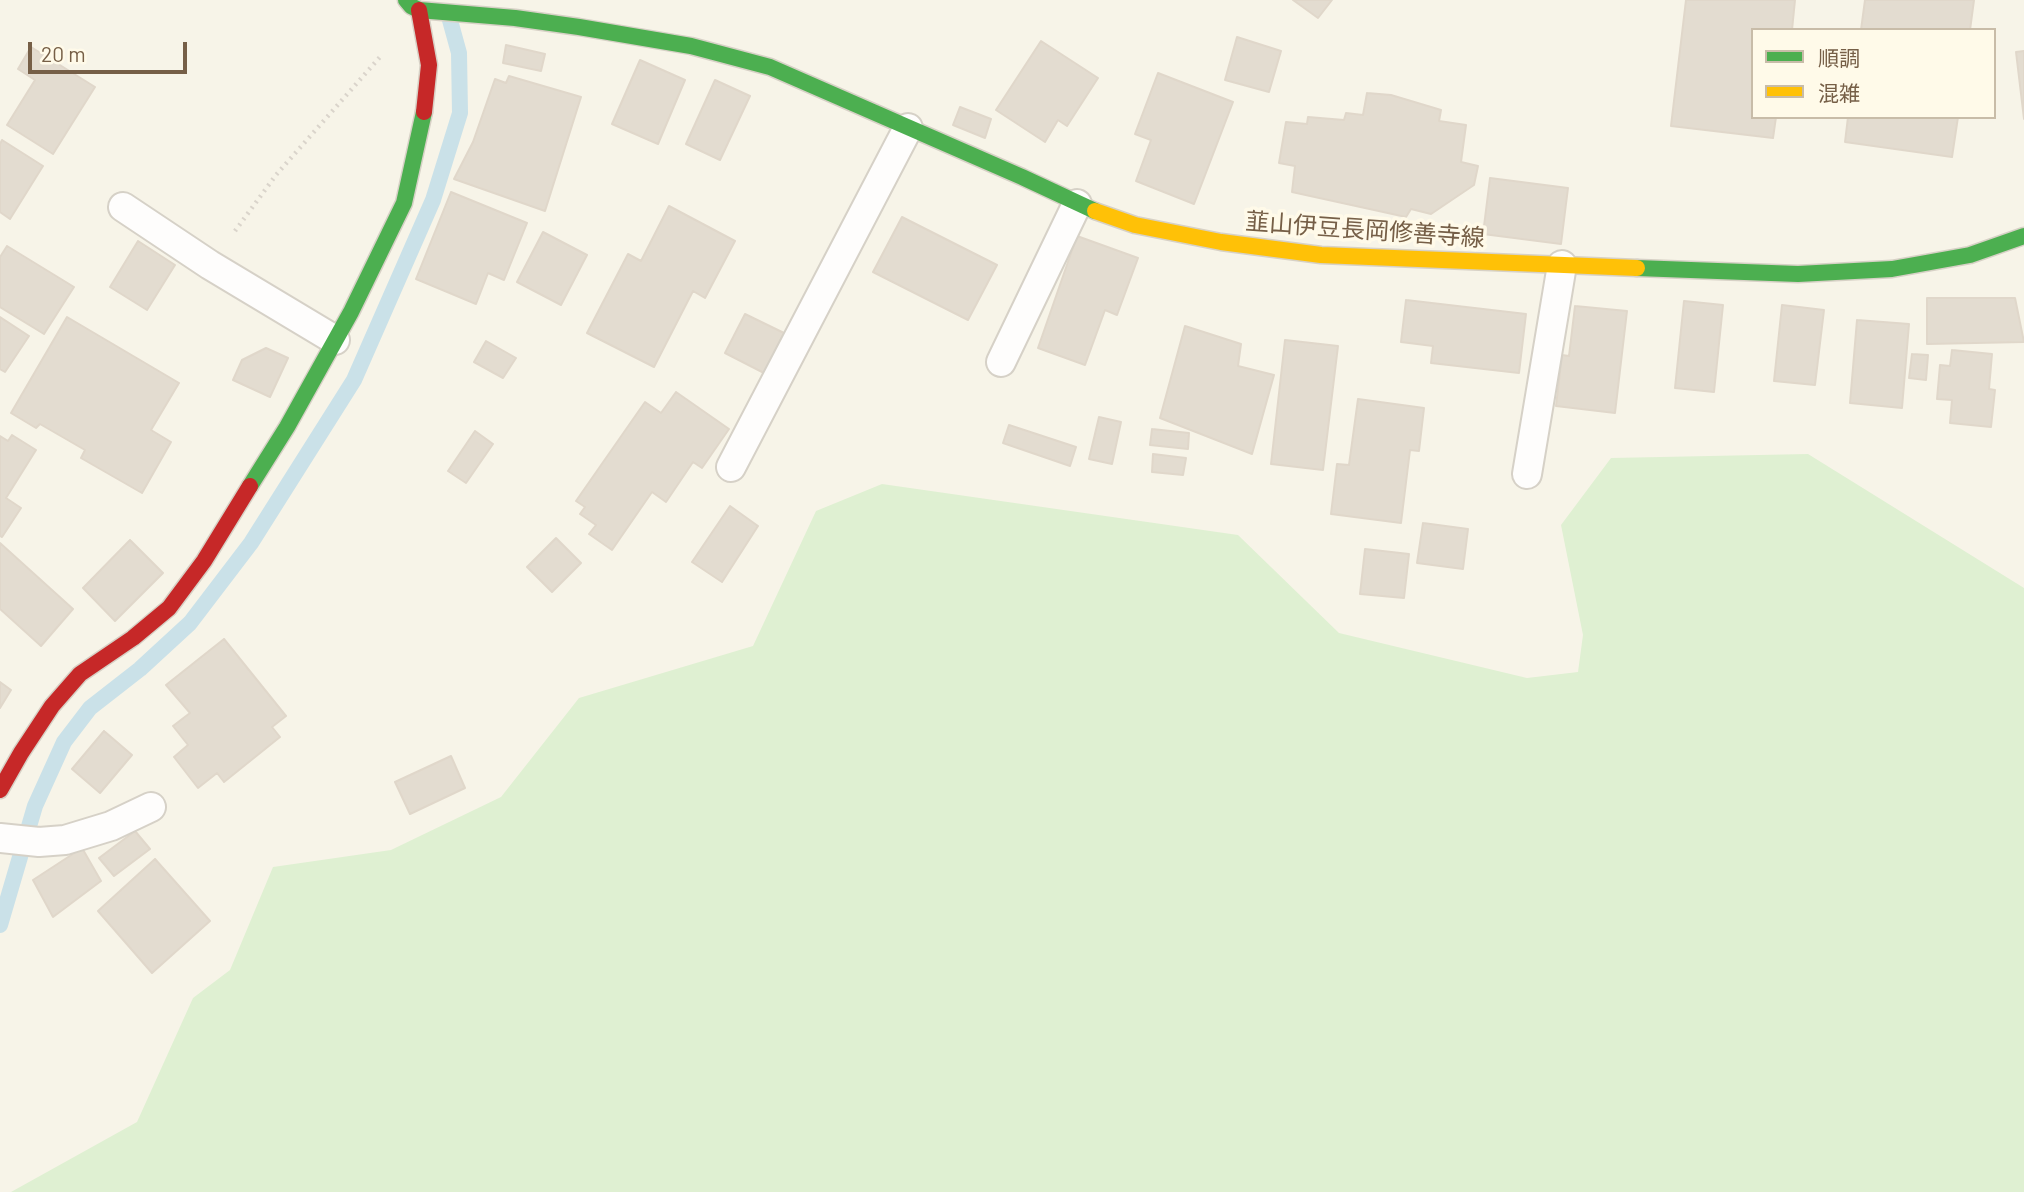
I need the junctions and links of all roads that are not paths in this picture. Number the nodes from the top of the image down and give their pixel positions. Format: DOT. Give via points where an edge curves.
graph roads {
  1 [pos="415,7"];
  2 [pos="908,128"];
  3 [pos="1077,204"];
  4 [pos="123,207"];
  5 [pos="2024,236"];
  6 [pos="1562,265"];
  7 [pos="335,340"];
  8 [pos="1001,362"];
  9 [pos="731,467"];
  10 [pos="1527,474"];
  11 [pos="0,790"];
  12 [pos="151,807"];
  13 [pos="2,839"];
  1 -- 2 [label="main road, 韮山伊豆長岡修善寺線" via="554,23 691,46 770,67"];
  1 -- 7 [label="main road" via="429,65 423,120 404,203"];
  2 -- 3 [label="main road, 韮山伊豆長岡修善寺線"];
  2 -- 9 [label="lane"];
  3 -- 6 [label="main road, 韮山伊豆長岡修善寺線" via="1135,225 1221,242 1309,253"];
  3 -- 8 [label="lane"];
  4 -- 7 [label="lane"];
  5 -- 6 [label="main road, 韮山伊豆長岡修善寺線" via="1970,255 1892,269 1798,274"];
  6 -- 10 [label="lane"];
  7 -- 11 [label="main road" via="287,427 169,608 80,674 52,706"];
  12 -- 13 [label="lane" via="65,840"];
}
